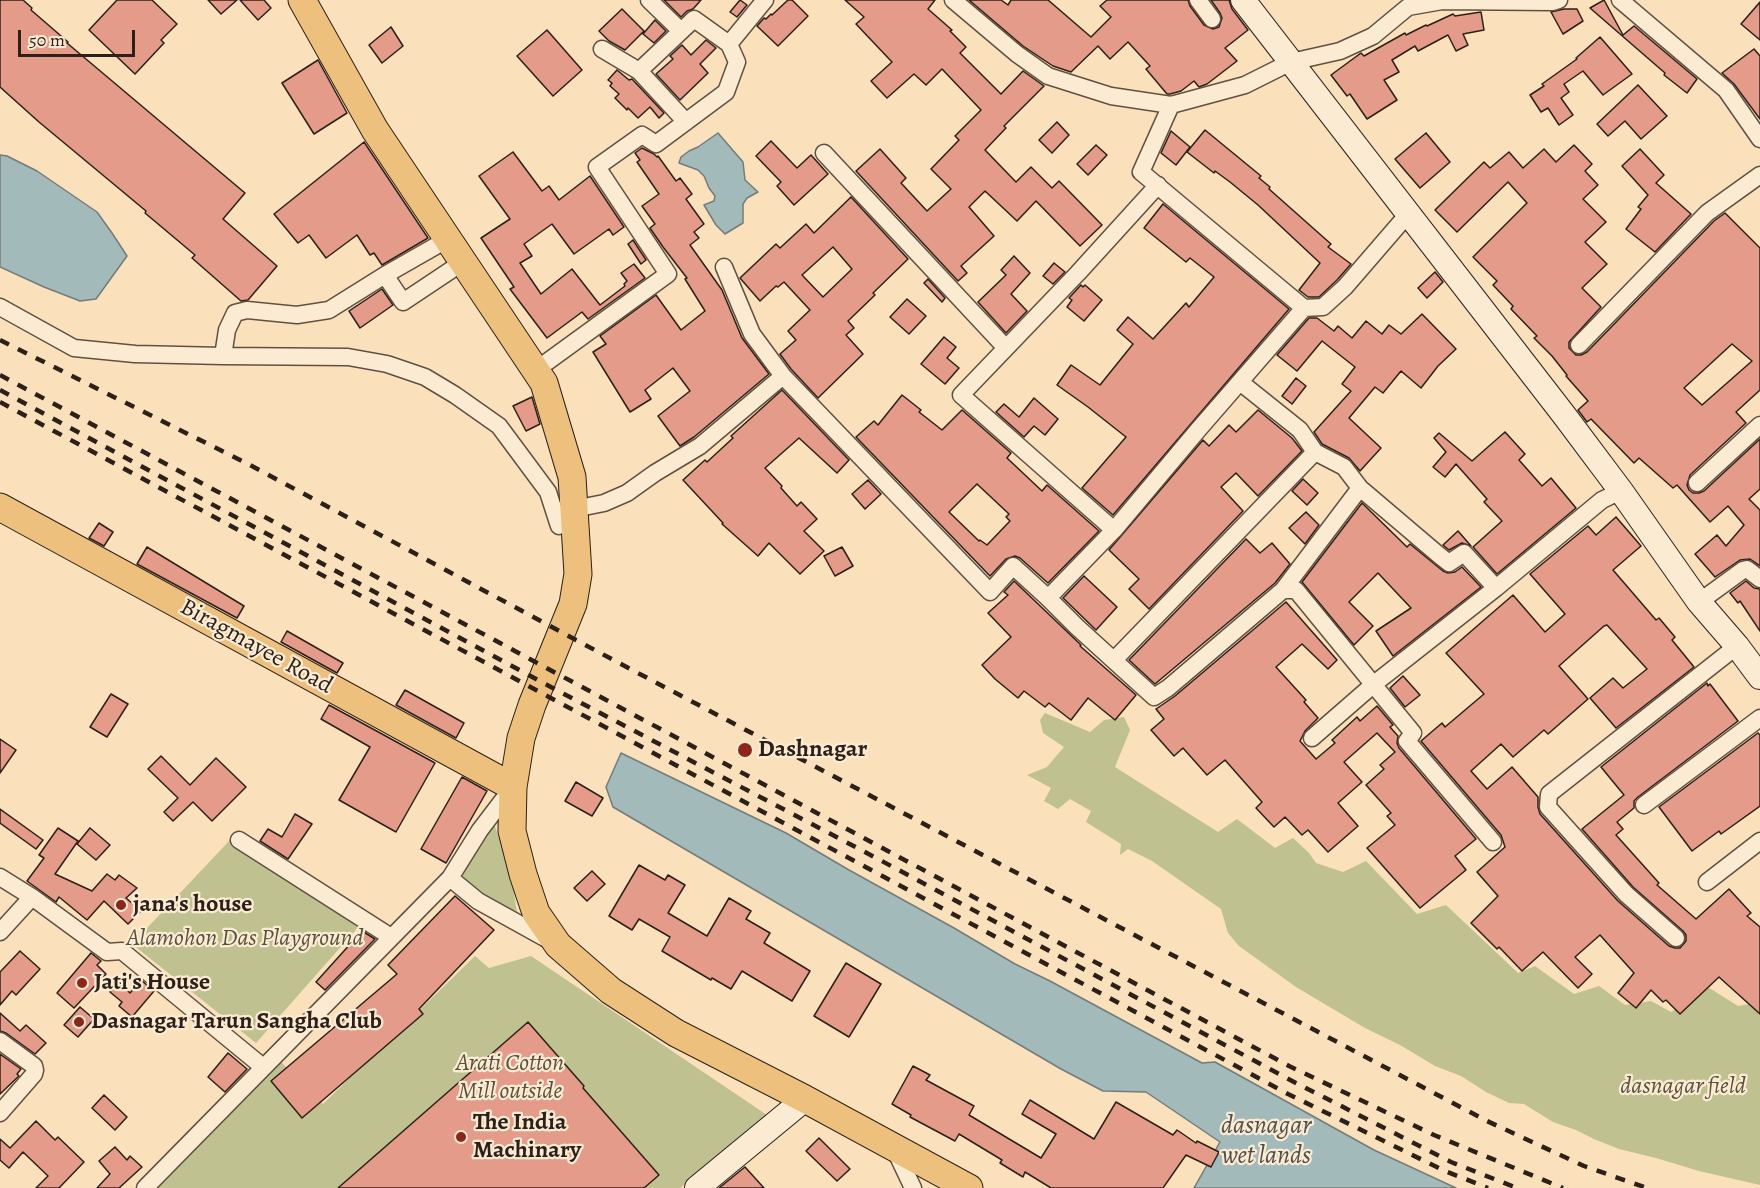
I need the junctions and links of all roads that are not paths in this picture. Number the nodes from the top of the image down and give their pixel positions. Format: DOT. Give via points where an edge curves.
graph roads {
  1 [pos="302,0"];
  2 [pos="649,0"];
  3 [pos="765,0"];
  4 [pos="953,0"];
  5 [pos="1198,0"];
  6 [pos="1243,0"];
  7 [pos="1559,0"];
  8 [pos="1620,0"];
  9 [pos="1212,19"];
  10 [pos="681,31"];
  11 [pos="729,44"];
  12 [pos="603,49"];
  13 [pos="1291,62"];
  14 [pos="639,70"];
  15 [pos="1171,105"];
  16 [pos="686,122"];
  17 [pos="1760,139"];
  18 [pos="824,153"];
  19 [pos="1760,175"];
  20 [pos="1158,185"];
  21 [pos="1408,214"];
  22 [pos="448,239"];
  23 [pos="464,262"];
  24 [pos="724,267"];
  25 [pos="385,275"];
  26 [pos="0,307"];
  27 [pos="1304,308"];
  28 [pos="1579,345"];
  29 [pos="1006,348"];
  30 [pos="223,356"];
  31 [pos="536,370"];
  32 [pos="783,376"];
  33 [pos="1240,382"];
  34 [pos="1760,425"];
  35 [pos="1315,452"];
  36 [pos="1697,483"];
  37 [pos="1360,488"];
  38 [pos="1621,491"];
  39 [pos="0,507"];
  40 [pos="566,517"];
  41 [pos="1114,530"];
  42 [pos="1760,579"];
  43 [pos="1496,588"];
  44 [pos="1283,590"];
  45 [pos="1048,598"];
  46 [pos="1700,602"];
  47 [pos="1737,646"];
  48 [pos="1114,660"];
  49 [pos="1760,677"];
  50 [pos="1374,684"];
  51 [pos="1760,718"];
  52 [pos="1312,738"];
  53 [pos="513,787"];
  54 [pos="1644,805"];
  55 [pos="239,840"];
  56 [pos="1760,841"];
  57 [pos="1493,842"];
  58 [pos="0,877"];
  59 [pos="450,878"];
  60 [pos="1707,882"];
  61 [pos="32,897"];
  62 [pos="0,932"];
  63 [pos="391,937"];
  64 [pos="1676,938"];
  65 [pos="558,945"];
  66 [pos="0,1041"];
  67 [pos="264,1067"];
  68 [pos="805,1099"];
  69 [pos="0,1113"];
  70 [pos="894,1148"];
  71 [pos="145,1188"];
  72 [pos="697,1188"];
  73 [pos="913,1188"];
  74 [pos="969,1188"];
  1 -- 22 [label="main road" via="375,130"];
  2 -- 10 [label="street"];
  3 -- 11 [label="street"];
  4 -- 15 [label="street" via="1048,76 1112,96"];
  5 -- 9 [label="street"];
  6 -- 13 [label="street"];
  7 -- 13 [label="street" via="1442,1 1408,7 1373,36 1340,51"];
  8 -- 17 [label="street" via="1726,90"];
  10 -- 11 [label="street" via="694,19"];
  10 -- 14 [label="street"];
  11 -- 16 [label="street" via="737,62 726,92"];
  12 -- 14 [label="street"];
  13 -- 15 [label="street" via="1245,85"];
  13 -- 21 [label="street"];
  14 -- 16 [label="street"];
  15 -- 20 [label="street" via="1141,172"];
  16 -- 31 [label="street" via="656,144 642,135 597,167 668,274"];
  18 -- 29 [label="street"];
  19 -- 28 [label="street" via="1707,213"];
  20 -- 27 [label="street"];
  20 -- 29 [label="street"];
  21 -- 27 [label="street" via="1323,308"];
  21 -- 38 [label="street"];
  22 -- 23 [label="main road"];
  22 -- 25 [label="street"];
  23 -- 25 [label="street" via="403,302"];
  23 -- 31 [label="main road"];
  24 -- 32 [label="street" via="752,334"];
  25 -- 30 [label="street" via="329,310 297,315 247,310 235,314 227,330"];
  26 -- 30 [label="street" via="74,348"];
  27 -- 33 [label="street"];
  29 -- 41 [label="street" via="961,394"];
  30 -- 40 [label="street" via="348,357 387,364 425,377 499,426"];
  31 -- 40 [label="main road" via="544,383 572,477"];
  32 -- 40 [label="street" via="700,446 627,493"];
  32 -- 45 [label="street" via="990,592 1013,566"];
  33 -- 35 [label="street" via="1300,430"];
  33 -- 41 [label="street"];
  34 -- 36 [label="street"];
  35 -- 37 [label="street" via="1344,467"];
  35 -- 48 [label="street"];
  37 -- 43 [label="street" via="1449,563 1464,553"];
  37 -- 44 [label="street"];
  38 -- 43 [label="street" via="1602,500"];
  38 -- 46 [label="street"];
  39 -- 53 [label="main road, Biragmayee Road"];
  40 -- 53 [label="main road" via="578,574 573,604 521,738"];
  41 -- 45 [label="street"];
  42 -- 46 [label="street" via="1743,570"];
  43 -- 50 [label="street"];
  44 -- 48 [label="street" via="1154,697"];
  44 -- 50 [label="street" via="1296,590"];
  45 -- 48 [label="street"];
  46 -- 47 [label="street"];
  47 -- 49 [label="street"];
  47 -- 64 [label="street" via="1549,794 1548,807 1626,894"];
  50 -- 52 [label="street"];
  50 -- 57 [label="street" via="1413,733 1407,741"];
  51 -- 54 [label="street"];
  53 -- 59 [label="street"];
  53 -- 65 [label="main road" via="512,831 523,874 536,913"];
  55 -- 63 [label="street"];
  56 -- 60 [label="street"];
  58 -- 61 [label="street"];
  59 -- 63 [label="street"];
  59 -- 65 [label="street" via="478,901"];
  61 -- 62 [label="street"];
  61 -- 67 [label="street" via="108,952 122,951"];
  63 -- 67 [label="street"];
  65 -- 68 [label="main road" via="611,991 676,1033"];
  66 -- 69 [label="street" via="35,1070"];
  67 -- 71 [label="street"];
  68 -- 70 [label="main road"];
  68 -- 72 [label="street"];
  70 -- 73 [label="street"];
  70 -- 74 [label="main road"];
}
